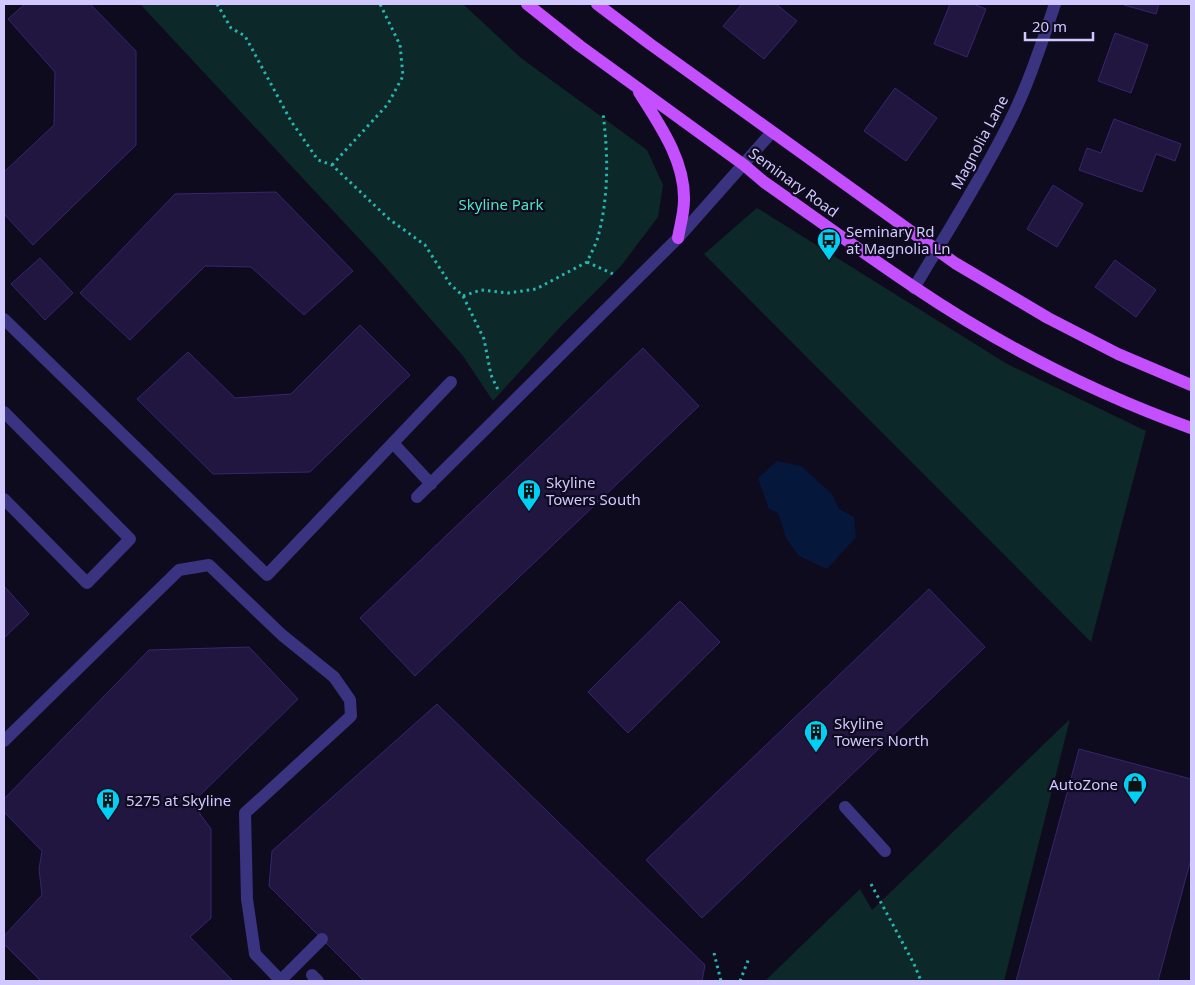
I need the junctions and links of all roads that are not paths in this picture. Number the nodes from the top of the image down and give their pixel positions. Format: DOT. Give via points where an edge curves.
graph roads {
  1 [pos="527,4"];
  2 [pos="597,4"];
  3 [pos="1055,4"];
  4 [pos="635,85"];
  5 [pos="772,132"];
  6 [pos="744,165"];
  7 [pos="678,238"];
  8 [pos="936,250"];
  9 [pos="914,288"];
  10 [pos="4,319"];
  11 [pos="451,382"];
  12 [pos="1191,385"];
  13 [pos="4,412"];
  14 [pos="1191,428"];
  15 [pos="393,443"];
  16 [pos="431,484"];
  17 [pos="417,497"];
  18 [pos="4,498"];
  19 [pos="4,741"];
  20 [pos="845,807"];
  21 [pos="885,851"];
  22 [pos="322,939"];
  23 [pos="281,981"];
  1 -- 4 [label="main road, Seminary Road"];
  2 -- 5 [label="main road, Seminary Road"];
  3 -- 8 [label="street, Magnolia Lane" via="1035,64 1009,124 987,167"];
  4 -- 6 [label="main road, Seminary Road"];
  4 -- 7 [label="main road" via="662,128 681,171 684,200"];
  5 -- 6 [label="street"];
  5 -- 8 [label="main road, Seminary Road"];
  6 -- 7 [label="street"];
  6 -- 9 [label="main road, Seminary Road"];
  7 -- 16 [label="street"];
  8 -- 9 [label="street, Magnolia Lane"];
  8 -- 12 [label="main road, Seminary Road" via="1048,318 1118,354"];
  9 -- 14 [label="main road, Seminary Road" via="1062,373 1149,413"];
  10 -- 15 [label="street" via="267,575"];
  11 -- 15 [label="street"];
  13 -- 18 [label="street" via="130,539 87,583"];
  15 -- 16 [label="street"];
  16 -- 17 [label="street"];
  19 -- 23 [label="street" via="179,570 209,565 282,635 334,677 350,700 351,716 245,813 247,899 255,954"];
  20 -- 21 [label="street"];
  22 -- 23 [label="street"];
}
